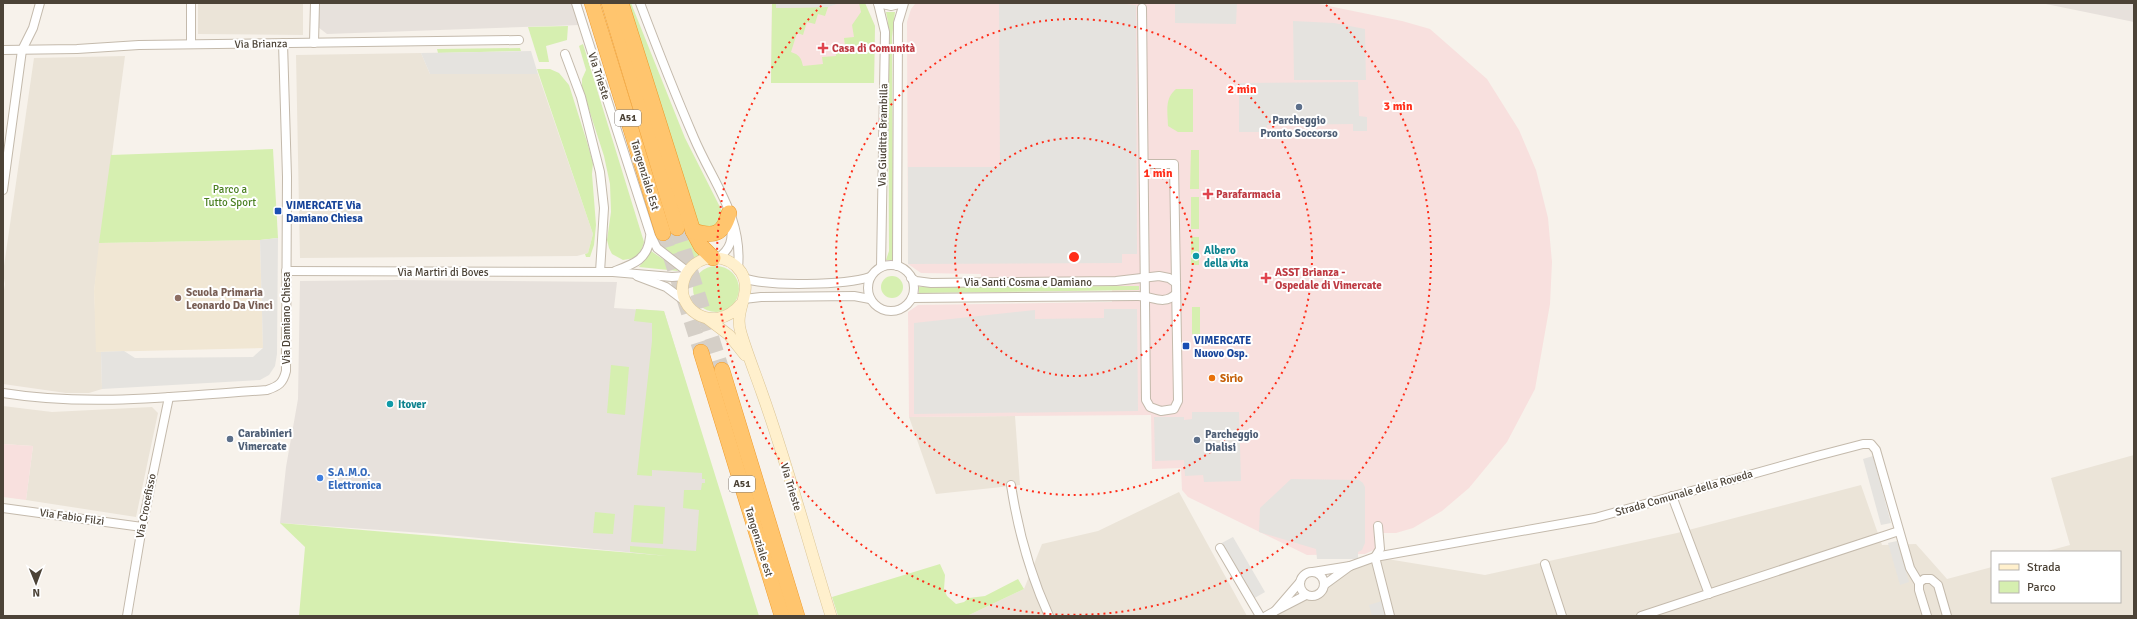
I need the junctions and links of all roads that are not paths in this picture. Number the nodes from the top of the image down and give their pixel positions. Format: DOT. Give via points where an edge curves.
graph roads {
  1 [pos="40,3"];
  2 [pos="191,3"];
  3 [pos="315,3"];
  4 [pos="576,3"];
  5 [pos="592,3"];
  6 [pos="609,3"];
  7 [pos="621,3"];
  8 [pos="640,3"];
  9 [pos="878,3"];
  10 [pos="904,3"];
  11 [pos="1142,8"];
  12 [pos="519,40"];
  13 [pos="283,43"];
  14 [pos="314,43"];
  15 [pos="191,44"];
  16 [pos="3,50"];
  17 [pos="22,50"];
  18 [pos="565,54"];
  19 [pos="1145,164"];
  20 [pos="3,190"];
  21 [pos="727,209"];
  22 [pos="677,228"];
  23 [pos="693,231"];
  24 [pos="657,234"];
  25 [pos="716,258"];
  26 [pos="897,266"];
  27 [pos="881,267"];
  28 [pos="738,268"];
  29 [pos="286,271"];
  30 [pos="600,272"];
  31 [pos="613,272"];
  32 [pos="632,274"];
  33 [pos="687,274"];
  34 [pos="1146,277"];
  35 [pos="744,278"];
  36 [pos="870,278"];
  37 [pos="911,278"];
  38 [pos="1176,283"];
  39 [pos="1176,294"];
  40 [pos="1146,296"];
  41 [pos="912,298"];
  42 [pos="870,299"];
  43 [pos="742,302"];
  44 [pos="687,303"];
  45 [pos="708,319"];
  46 [pos="701,352"];
  47 [pos="749,360"];
  48 [pos="722,370"];
  49 [pos="3,394"];
  50 [pos="169,397"];
  51 [pos="1011,485"];
  52 [pos="1672,496"];
  53 [pos="3,508"];
  54 [pos="1378,526"];
  55 [pos="142,527"];
  56 [pos="1899,531"];
  57 [pos="1220,548"];
  58 [pos="1375,557"];
  59 [pos="1545,564"];
  60 [pos="1350,566"];
  61 [pos="1311,572"];
  62 [pos="1300,582"];
  63 [pos="1919,583"];
  64 [pos="1324,584"];
  65 [pos="1709,594"];
  66 [pos="1306,595"];
  67 [pos="1275,611"];
  68 [pos="127,616"];
  69 [pos="782,616"];
  70 [pos="798,616"];
  71 [pos="831,616"];
  72 [pos="1049,616"];
  73 [pos="1260,616"];
  74 [pos="1266,616"];
  75 [pos="1390,616"];
  76 [pos="1562,616"];
  77 [pos="1641,616"];
  78 [pos="1926,616"];
  79 [pos="1947,616"];
  1 -- 17 [label="street" via="33,28"];
  2 -- 15 [label="street"];
  3 -- 14 [label="street"];
  4 -- 24 [label="street, Via Trieste"];
  5 -- 24 [label="highway, Tangenziale Est / A51"];
  6 -- 22 [label="highway, Tangenziale Est / A51"];
  7 -- 23 [label="highway"];
  8 -- 21 [label="street" via="678,102"];
  9 -- 10 [label="street, Via Giuditta Brambilla" via="891,6"];
  9 -- 27 [label="street, Via Giuditta Brambilla" via="884,32"];
  10 -- 26 [label="street, Via Giuditta Brambilla" via="898,23"];
  11 -- 19 [label="street"];
  12 -- 14 [label="street, Via Brianza"];
  13 -- 14 [label="street, Via Brianza"];
  13 -- 15 [label="street, Via Brianza"];
  13 -- 29 [label="street, Via Damiano Chiesa" via="287,177"];
  15 -- 17 [label="street, Via Brianza"];
  16 -- 17 [label="street, Via Brianza"];
  17 -- 20 [label="street"];
  18 -- 30 [label="street" via="581,97 600,172 604,208"];
  19 -- 34 [label="street"];
  19 -- 38 [label="street" via="1174,164"];
  21 -- 23 [label="highway" via="726,226 718,233"];
  21 -- 25 [label="street" via="732,240 725,253"];
  21 -- 28 [label="street" via="734,219 738,237"];
  23 -- 25 [label="highway" via="701,246"];
  24 -- 31 [label="street, Via Martiri di Boves" via="643,258"];
  24 -- 33 [label="street, Via Trieste" via="657,248"];
  25 -- 28 [label="street" via="732,263"];
  25 -- 33 [label="street" via="697,263"];
  26 -- 27 [label="street"];
  26 -- 37 [label="street, Via Santi Cosma e Damiano"];
  27 -- 36 [label="street"];
  28 -- 35 [label="street"];
  29 -- 30 [label="street, Via Martiri di Boves"];
  29 -- 50 [label="street, Via Damiano Chiesa" via="286,371 283,381 267,390"];
  30 -- 31 [label="street, Via Martiri di Boves"];
  31 -- 32 [label="street, Via Martiri di Boves"];
  32 -- 33 [label="street, Via Martiri di Boves"];
  32 -- 44 [label="street, Via Martiri di Boves" via="666,287"];
  33 -- 44 [label="street" via="684,294"];
  34 -- 37 [label="street, Via Santi Cosma e Damiano" via="1116,281 931,283"];
  34 -- 38 [label="street, Via Santi Cosma e Damiano" via="1164,277"];
  34 -- 40 [label="street"];
  35 -- 36 [label="street" via="765,283 850,282"];
  35 -- 43 [label="street, Via Trieste" via="745,292"];
  36 -- 42 [label="street"];
  37 -- 41 [label="street"];
  38 -- 39 [label="street"];
  39 -- 40 [label="street, Via Santi Cosma e Damiano" via="1160,301"];
  39 -- 40 [label="street" via="1178,401 1174,409 1166,411 1150,407 1146,400"];
  40 -- 41 [label="street, Via Santi Cosma e Damiano"];
  41 -- 42 [label="street" via="902,308 888,311 881,309"];
  42 -- 43 [label="street" via="854,296 761,297"];
  43 -- 45 [label="street" via="727,317 718,320"];
  43 -- 47 [label="street, Via Trieste" via="738,322"];
  44 -- 45 [label="street, Via Trieste" via="696,313"];
  45 -- 47 [label="street, Via Trieste" via="729,336"];
  46 -- 69 [label="highway, Tangenziale est / A51"];
  47 -- 71 [label="street, Via Trieste" via="762,393"];
  48 -- 70 [label="highway, Tangenziale est / A51"];
  49 -- 50 [label="street, Via Damiano Chiesa" via="72,401"];
  50 -- 55 [label="street, Via Crocefisso"];
  51 -- 72 [label="street" via="1015,515 1027,562"];
  52 -- 56 [label="street, Strada Comunale della Roveda" via="1863,444 1871,444 1876,450"];
  52 -- 58 [label="street, Strada Comunale della Roveda" via="1595,518"];
  52 -- 65 [label="street"];
  53 -- 55 [label="street, Via Fabio Filzi"];
  54 -- 58 [label="street" via="1380,549"];
  55 -- 68 [label="street, Via Crocefisso"];
  56 -- 63 [label="street, Strada Comunale della Roveda" via="1910,568"];
  56 -- 65 [label="street"];
  57 -- 73 [label="street"];
  58 -- 60 [label="street, Strada Comunale della Roveda"];
  58 -- 75 [label="street"];
  59 -- 76 [label="street"];
  60 -- 61 [label="street, Strada Comunale della Roveda"];
  60 -- 64 [label="street, Strada Comunale della Roveda"];
  61 -- 62 [label="street, Strada Comunale della Roveda" via="1304,575"];
  61 -- 64 [label="street" via="1322,577"];
  62 -- 66 [label="street" via="1301,589"];
  62 -- 67 [label="street, Strada Comunale della Roveda"];
  63 -- 78 [label="street, Strada Comunale della Roveda"];
  63 -- 79 [label="street" via="1924,579 1931,579 1938,585"];
  64 -- 66 [label="street, Strada Comunale della Roveda" via="1318,595"];
  65 -- 77 [label="street"];
  66 -- 67 [label="street, Strada Comunale della Roveda"];
  67 -- 74 [label="street, Strada Comunale della Roveda"];
}
